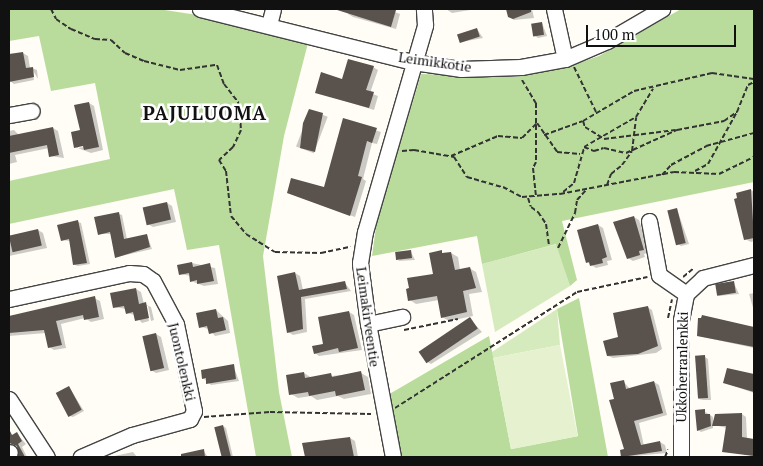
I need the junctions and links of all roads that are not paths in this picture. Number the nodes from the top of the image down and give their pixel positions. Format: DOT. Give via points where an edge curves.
graph roads {
  1 [pos="200,9"];
  2 [pos="273,9"];
  3 [pos="424,9"];
  4 [pos="554,9"];
  5 [pos="662,9"];
  6 [pos="269,24"];
  7 [pos="569,57"];
  8 [pos="413,62"];
  9 [pos="32,111"];
  10 [pos="9,115"];
  11 [pos="648,221"];
  12 [pos="754,265"];
  13 [pos="686,294"];
  14 [pos="9,299"];
  15 [pos="368,324"];
  16 [pos="403,324"];
  17 [pos="9,399"];
  18 [pos="15,420"];
  19 [pos="47,457"];
  20 [pos="81,457"];
  21 [pos="393,457"];
  22 [pos="681,457"];
  1 -- 6 [label="street, Leimikkotie"];
  2 -- 6 [label="street"];
  3 -- 8 [label="street, Leimakirveentie" via="425,25"];
  4 -- 7 [label="street"];
  5 -- 7 [label="street, Leimikkotie" via="607,42"];
  6 -- 8 [label="street, Leimikkotie"];
  7 -- 8 [label="street, Leimikkotie" via="521,67 461,69"];
  8 -- 15 [label="street, Leimakirveentie" via="360,263"];
  9 -- 10 [label="street"];
  11 -- 13 [label="street" via="659,274"];
  12 -- 13 [label="street, Ukkoherranlenkki" via="703,278"];
  13 -- 22 [label="street, Ukkoherranlenkki" via="681,320"];
  14 -- 20 [label="street, Juontolenkki" via="129,273 153,281 176,324 194,411 190,419 132,435"];
  15 -- 16 [label="street"];
  15 -- 21 [label="street, Leimakirveentie"];
  17 -- 18 [label="street"];
  18 -- 19 [label="street"];
}
